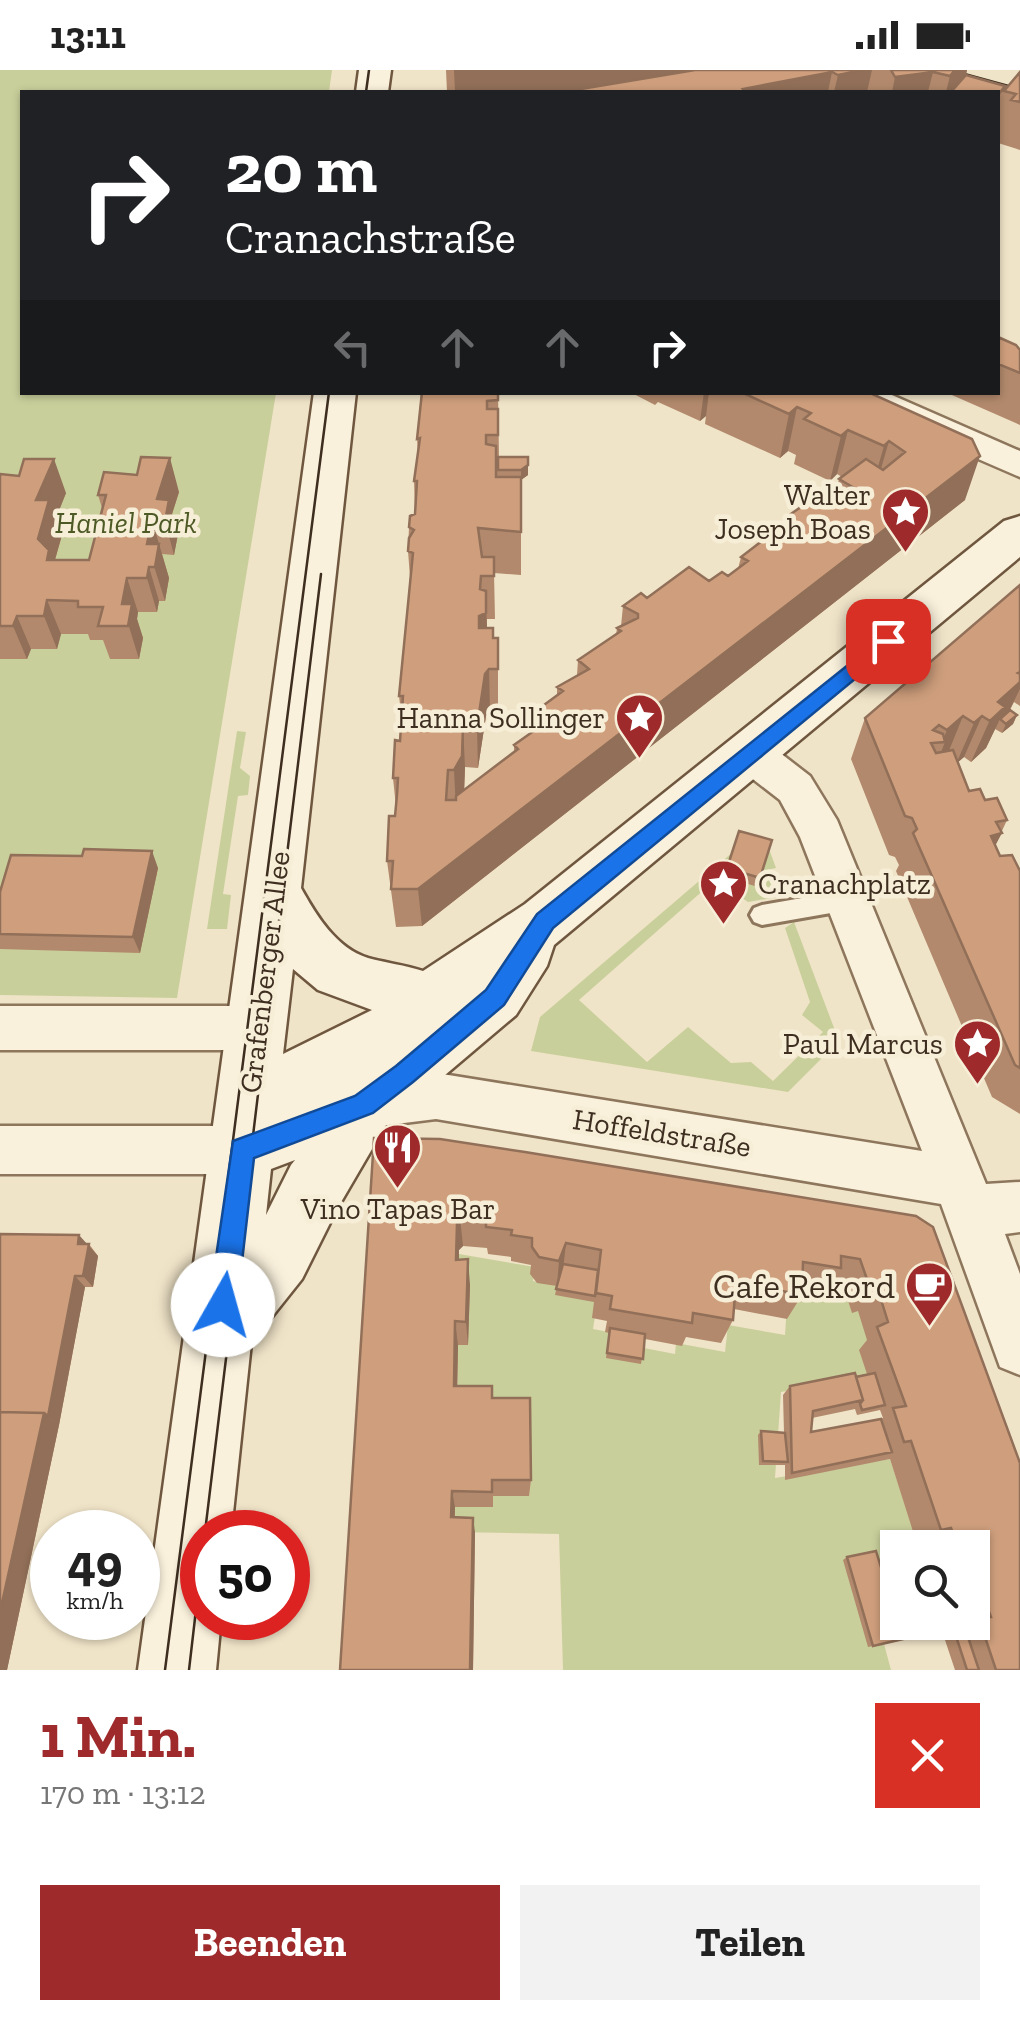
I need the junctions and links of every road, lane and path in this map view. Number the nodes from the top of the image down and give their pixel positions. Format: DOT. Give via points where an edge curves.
graph roads {
  1 [pos="335,395"];
  2 [pos="861,395"];
  3 [pos="1020,465"];
  4 [pos="1020,532"];
  5 [pos="750,754"];
  6 [pos="275,892"];
  7 [pos="848,900"];
  8 [pos="762,915"];
  9 [pos="545,921"];
  10 [pos="431,985"];
  11 [pos="0,1028"];
  12 [pos="258,1028"];
  13 [pos="364,1105"];
  14 [pos="245,1126"];
  15 [pos="0,1150"];
  16 [pos="983,1200"];
  17 [pos="220,1329"];
  18 [pos="1020,1346"];
  19 [pos="177,1670"];
  1 -- 6 [label="main road, Grafenberger Allee"];
  2 -- 3 [label="street"];
  4 -- 5 [label="main road"];
  5 -- 7 [label="street" via="795,788"];
  5 -- 9 [label="main road"];
  6 -- 10 [label="main road" via="324,966 381,988"];
  6 -- 12 [label="main road, Grafenberger Allee"];
  7 -- 8 [label="lane"];
  7 -- 16 [label="street"];
  9 -- 10 [label="main road"];
  9 -- 13 [label="main road" via="495,997"];
  10 -- 12 [label="main road" via="312,1028"];
  10 -- 14 [label="main road" via="394,1028"];
  11 -- 12 [label="street"];
  12 -- 14 [label="main road, Grafenberger Allee"];
  13 -- 14 [label="main road"];
  13 -- 16 [label="street, Hoffeldstraße" via="436,1096"];
  13 -- 17 [label="main road" via="279,1256"];
  14 -- 15 [label="street"];
  14 -- 17 [label="main road, Grafenberger Allee"];
  16 -- 18 [label="street"];
  17 -- 19 [label="main road, Grafenberger Allee"];
}
